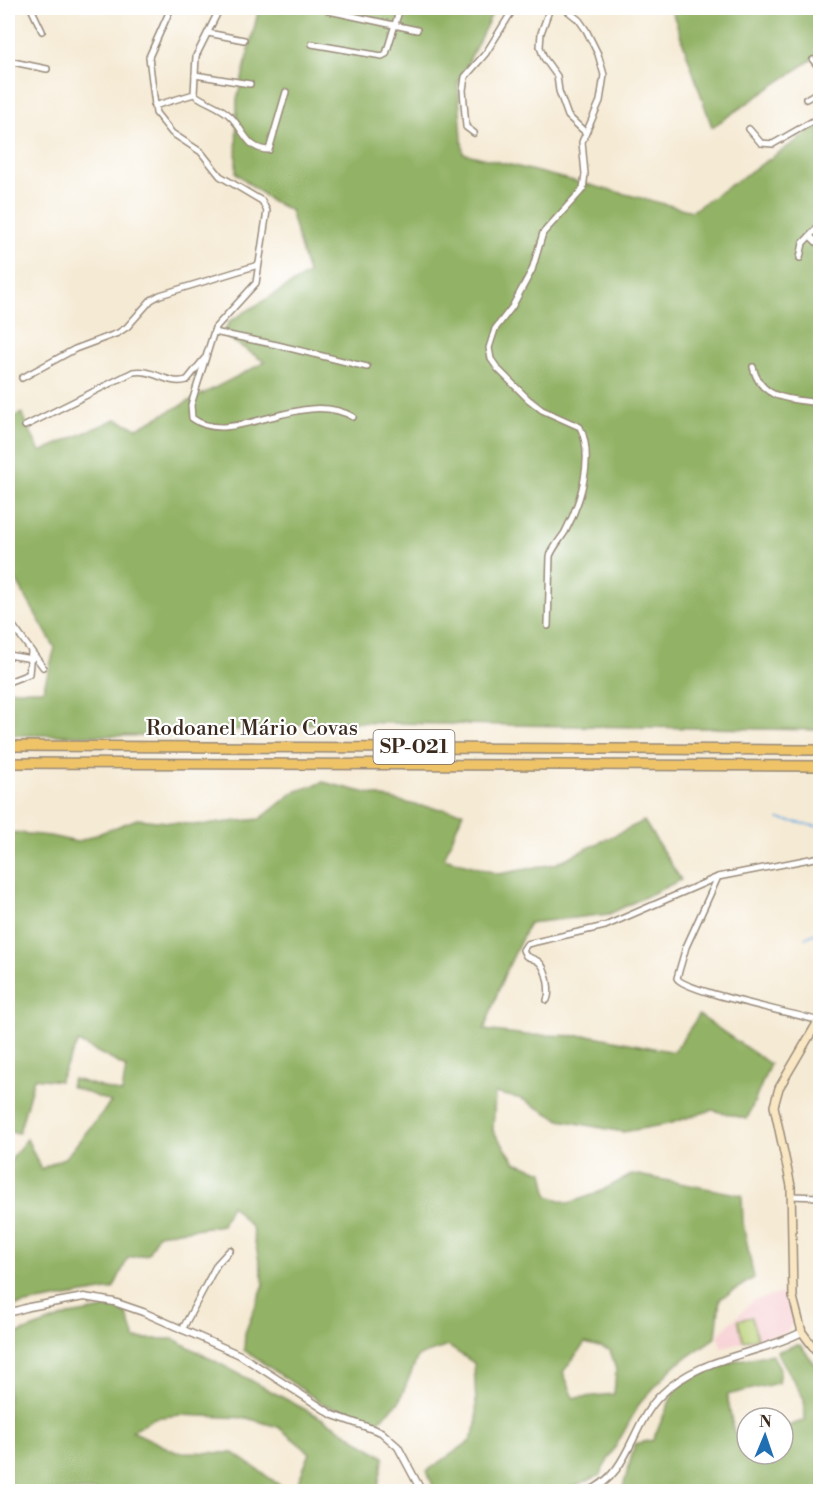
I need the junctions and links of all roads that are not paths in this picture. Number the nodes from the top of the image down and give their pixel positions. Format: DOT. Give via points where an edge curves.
graph roads {
  1 [pos="31,8"];
  2 [pos="171,8"];
  3 [pos="220,8"];
  4 [pos="400,8"];
  5 [pos="514,8"];
  6 [pos="550,8"];
  7 [pos="564,8"];
  8 [pos="328,11"];
  9 [pos="395,23"];
  10 [pos="417,30"];
  11 [pos="42,31"];
  12 [pos="208,33"];
  13 [pos="244,40"];
  14 [pos="312,44"];
  15 [pos="813,60"];
  16 [pos="8,61"];
  17 [pos="47,69"];
  18 [pos="820,69"];
  19 [pos="195,75"];
  20 [pos="250,84"];
  21 [pos="820,91"];
  22 [pos="286,92"];
  23 [pos="194,94"];
  24 [pos="806,99"];
  25 [pos="154,106"];
  26 [pos="820,117"];
  27 [pos="749,129"];
  28 [pos="585,132"];
  29 [pos="474,133"];
  30 [pos="820,225"];
  31 [pos="810,236"];
  32 [pos="820,246"];
  33 [pos="800,258"];
  34 [pos="258,265"];
  35 [pos="214,332"];
  36 [pos="206,356"];
  37 [pos="367,367"];
  38 [pos="753,368"];
  39 [pos="22,378"];
  40 [pos="820,403"];
  41 [pos="353,417"];
  42 [pos="25,426"];
  43 [pos="8,619"];
  44 [pos="548,626"];
  45 [pos="31,651"];
  46 [pos="8,655"];
  47 [pos="32,659"];
  48 [pos="43,667"];
  49 [pos="8,682"];
  50 [pos="8,746"];
  51 [pos="820,750"];
  52 [pos="8,763"];
  53 [pos="820,766"];
  54 [pos="820,857"];
  55 [pos="718,877"];
  56 [pos="548,1000"];
  57 [pos="820,1020"];
  58 [pos="791,1196"];
  59 [pos="820,1197"];
  60 [pos="230,1250"];
  61 [pos="8,1314"];
  62 [pos="182,1330"];
  63 [pos="802,1332"];
  64 [pos="820,1356"];
  65 [pos="423,1491"];
  66 [pos="587,1491"];
  1 -- 11 [label="street"];
  2 -- 25 [label="street" via="149,57"];
  3 -- 12 [label="street"];
  4 -- 9 [label="street"];
  5 -- 29 [label="street" via="465,78 466,127"];
  6 -- 28 [label="street" via="540,47 558,76 558,91 568,117"];
  7 -- 28 [label="street" via="579,20 592,39 604,75 600,101"];
  8 -- 9 [label="street"];
  9 -- 10 [label="street"];
  9 -- 14 [label="street" via="382,56"];
  12 -- 13 [label="street"];
  12 -- 19 [label="street" via="196,56"];
  15 -- 18 [label="street"];
  16 -- 17 [label="street"];
  19 -- 20 [label="street"];
  19 -- 23 [label="street"];
  21 -- 24 [label="street"];
  22 -- 23 [label="street" via="269,150 251,145 230,116"];
  23 -- 25 [label="street"];
  25 -- 34 [label="street" via="160,121 201,152 220,176 262,201 267,211"];
  26 -- 27 [label="street" via="770,144 761,143"];
  28 -- 44 [label="street" via="584,189 543,233 532,270 495,328 489,348 491,359 512,384 542,410 580,427 584,434 581,492 550,556"];
  30 -- 31 [label="street"];
  31 -- 32 [label="street"];
  31 -- 33 [label="street" via="802,243"];
  34 -- 35 [label="street" via="252,289"];
  34 -- 39 [label="street" via="160,295 118,333 75,349"];
  35 -- 36 [label="street"];
  35 -- 37 [label="street"];
  36 -- 41 [label="street" via="190,413 206,425 227,426 307,407 335,409"];
  36 -- 42 [label="street" via="187,380 164,379 141,370 133,372"];
  38 -- 40 [label="street" via="760,386 773,395"];
  43 -- 45 [label="street"];
  45 -- 47 [label="street"];
  45 -- 48 [label="street"];
  46 -- 47 [label="street"];
  47 -- 49 [label="street" via="29,674"];
  50 -- 51 [label="highway, Rodoanel Mário Covas / SP-021"];
  52 -- 53 [label="highway, Rodoanel Mário Covas / SP-021"];
  54 -- 55 [label="street"];
  55 -- 56 [label="street" via="605,926 526,944 526,956 542,967"];
  55 -- 57 [label="street" via="686,947 678,982"];
  57 -- 58 [label="main road" via="774,1102"];
  58 -- 59 [label="street"];
  58 -- 63 [label="main road" via="792,1288"];
  60 -- 62 [label="street" via="217,1264"];
  61 -- 62 [label="street" via="29,1306 87,1297 124,1304"];
  62 -- 65 [label="street" via="240,1355 333,1415 381,1432 398,1447"];
  63 -- 64 [label="main road"];
  63 -- 66 [label="street" via="714,1362 679,1380 654,1404 612,1475"];
}
